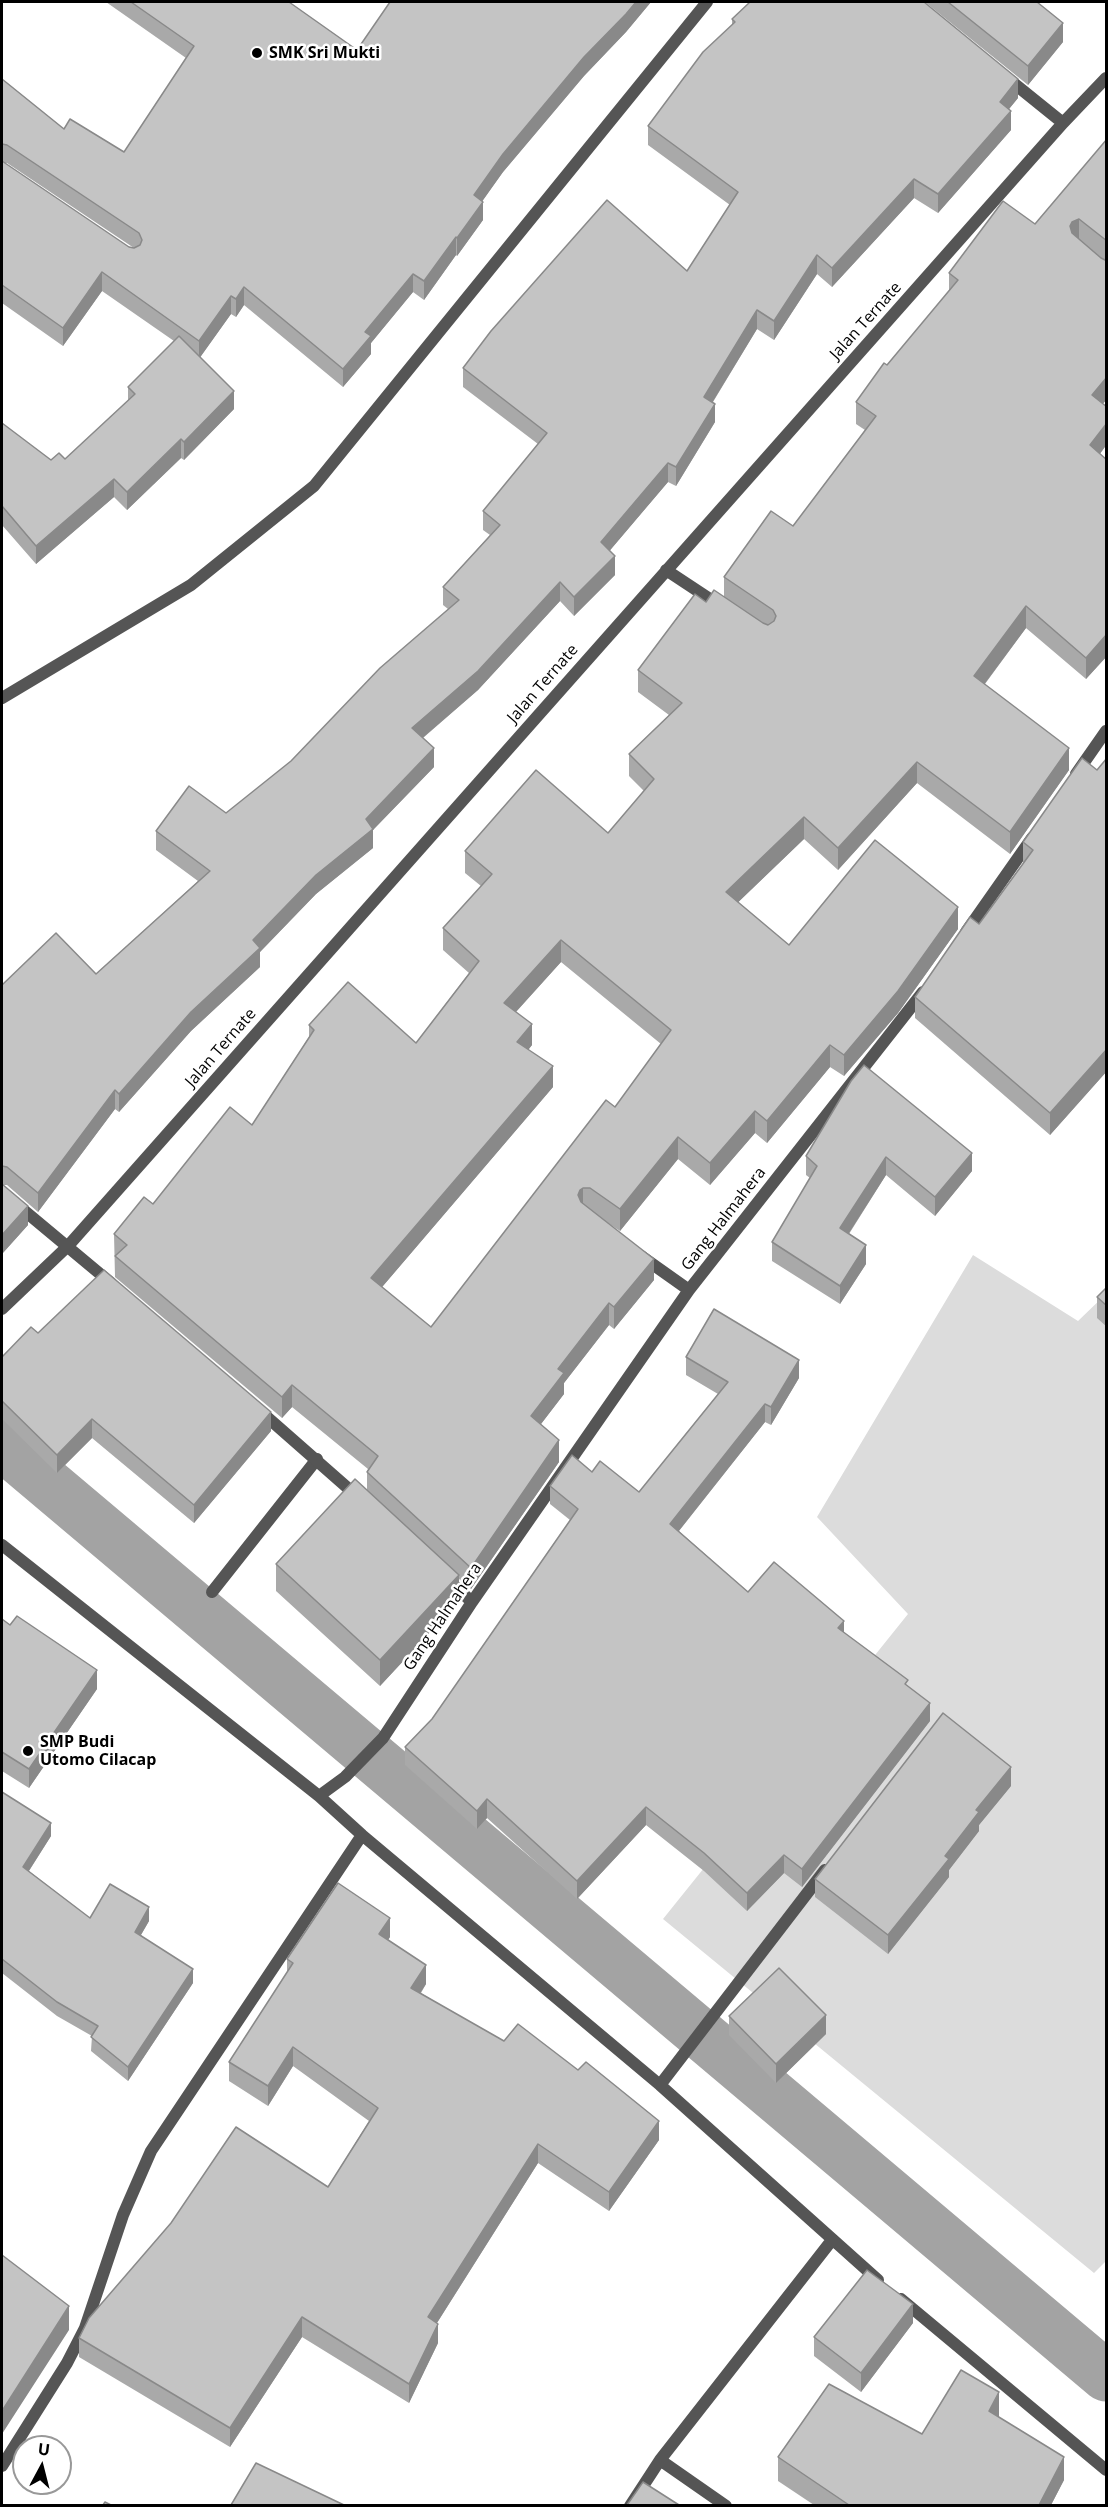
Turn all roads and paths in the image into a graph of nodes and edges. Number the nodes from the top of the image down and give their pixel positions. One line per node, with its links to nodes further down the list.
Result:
1 (707, 2): 7 (street)
2 (992, 66): 4 (street)
3 (1107, 78): 4 (street, Jalan Ternate)
4 (1063, 123): 5 (street, Jalan Ternate)
5 (666, 570): 6 (street); 14 (street, Jalan Ternate)
6 (731, 613)
7 (2, 698)
8 (1107, 731): 9 (street)
9 (1066, 789)
10 (1039, 827): 11 (street)
11 (959, 941)
12 (932, 980): 16 (street, Gang Halmahera)
13 (2, 1192): 14 (street)
14 (69, 1246): 17 (street); 18 (street, Jalan Ternate)
15 (633, 1250): 16 (street)
16 (689, 1290): 25 (street, Gang Halmahera)
17 (122, 1292)
18 (2, 1309)
19 (246, 1398): 20 (street)
20 (317, 1459): 21 (street); 24 (street)
21 (369, 1507)
22 (2, 1545): 26 (street)
23 (438, 1570): 25 (street)
24 (212, 1592)
25 (472, 1602): 26 (street, Gang Halmahera)
26 (319, 1796): 27 (street)
27 (362, 1835): 29 (street); 32 (street)
28 (830, 1863): 29 (street)
29 (660, 2085): 30 (street)
30 (832, 2240): 31 (street); 33 (street)
31 (660, 2460): 34 (street); 35 (street)
32 (2, 2466)
33 (1107, 2470)
34 (630, 2505)
35 (726, 2505)

